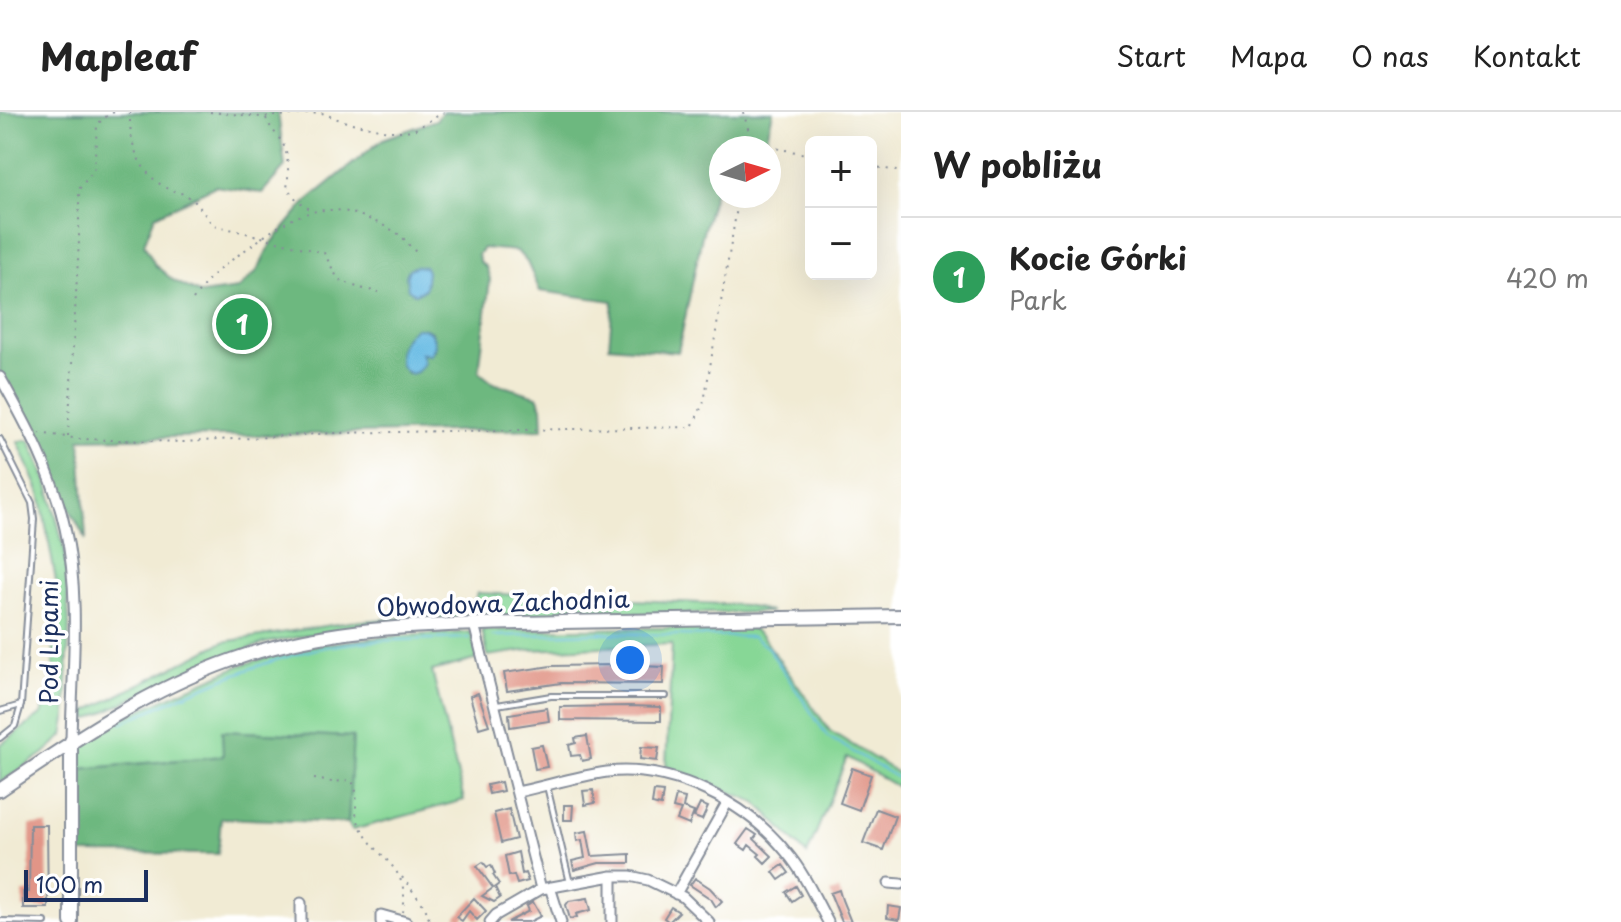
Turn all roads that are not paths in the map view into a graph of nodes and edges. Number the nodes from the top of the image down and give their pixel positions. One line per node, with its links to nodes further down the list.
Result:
1 (0, 377): 10 (street, Pod Lipami)
2 (0, 439): 6 (lane)
3 (901, 616): 4 (main road, Obwodowa Zachodnia)
4 (474, 624): 7 (street); 10 (main road, Obwodowa Zachodnia)
5 (666, 696): 7 (lane)
6 (21, 705): 8 (lane); 9 (lane)
7 (494, 705): 13 (street)
8 (0, 711)
9 (0, 738)
10 (71, 741): 12 (main road, Obwodowa Zachodnia); 26 (main road, Pod Lipami)
11 (547, 786): 13 (street); 14 (street); 16 (lane)
12 (0, 790)
13 (517, 792): 19 (street)
14 (727, 803): 20 (street); 32 (street)
15 (612, 876): 16 (street); 20 (street); 30 (street)
16 (570, 883): 19 (street)
17 (889, 883): 18 (street)
18 (901, 884)
19 (546, 888): 28 (street); 29 (street)
20 (676, 894): 31 (street)
21 (301, 903): 27 (street)
22 (381, 919): 24 (street)
23 (0, 921): 25 (lane)
24 (404, 921)
25 (45, 922)
26 (71, 922)
27 (301, 922)
28 (490, 922)
29 (561, 922)
30 (612, 922)
31 (709, 922)
32 (828, 922)

